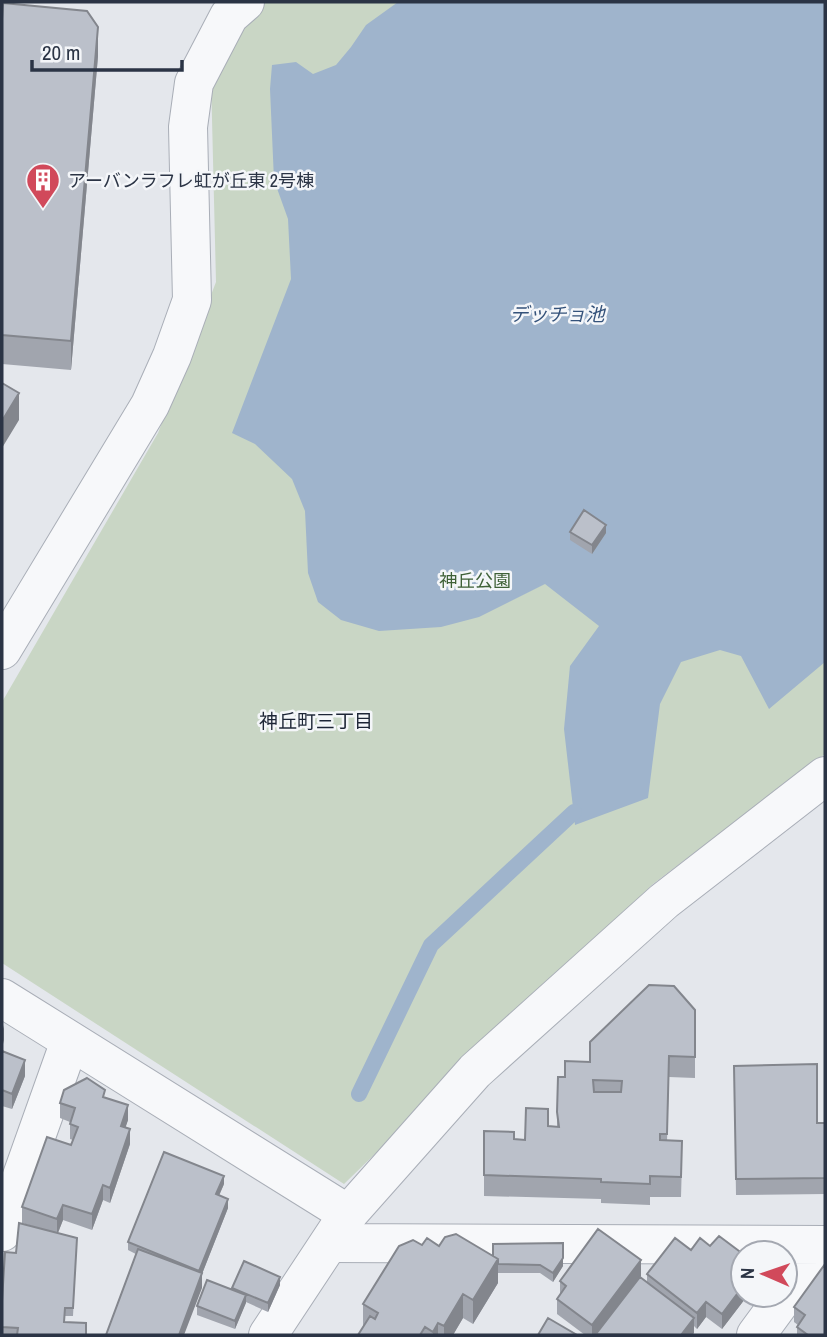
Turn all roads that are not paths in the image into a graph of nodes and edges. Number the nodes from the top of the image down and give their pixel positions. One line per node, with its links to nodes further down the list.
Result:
1 (225, 6): 2 (street)
2 (2, 649)
3 (825, 776): 6 (street)
4 (2, 998): 5 (street)
5 (70, 1041): 6 (street); 7 (street)
6 (339, 1228): 8 (street); 9 (street)
7 (2, 1232)
8 (824, 1245): 10 (street)
9 (268, 1335)
10 (756, 1335)

